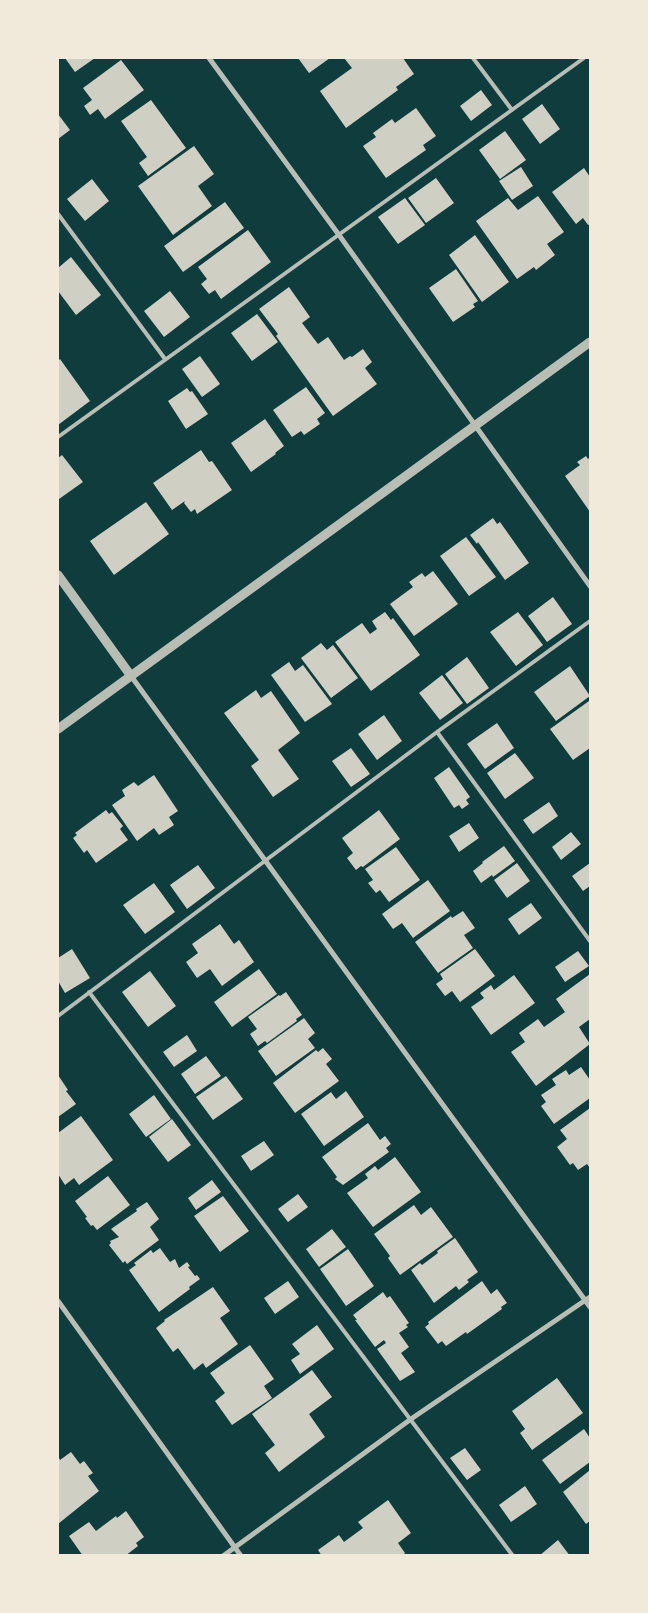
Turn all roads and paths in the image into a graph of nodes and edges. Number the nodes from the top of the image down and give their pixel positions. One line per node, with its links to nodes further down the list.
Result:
1 (209, 58): 6 (street)
2 (473, 58): 4 (lane)
3 (584, 58): 4 (lane)
4 (512, 110): 6 (lane)
5 (58, 214): 8 (lane)
6 (339, 235): 8 (lane); 9 (street)
7 (590, 342): 9 (street)
8 (165, 359): 10 (lane)
9 (475, 426): 12 (street); 14 (street)
10 (58, 437)
11 (58, 575): 14 (street)
12 (590, 586)
13 (590, 621): 16 (lane)
14 (131, 676): 15 (street); 17 (street)
15 (58, 730)
16 (437, 732): 17 (lane); 18 (lane)
17 (265, 860): 19 (lane); 21 (street)
18 (590, 941)
19 (89, 992): 20 (lane); 24 (lane)
20 (58, 1016)
21 (588, 1299): 23 (street); 24 (street)
22 (58, 1301): 25 (street)
23 (590, 1307)
24 (411, 1419): 25 (street); 28 (lane)
25 (235, 1547): 26 (street); 27 (street)
26 (223, 1556)
27 (240, 1556)
28 (513, 1556)

